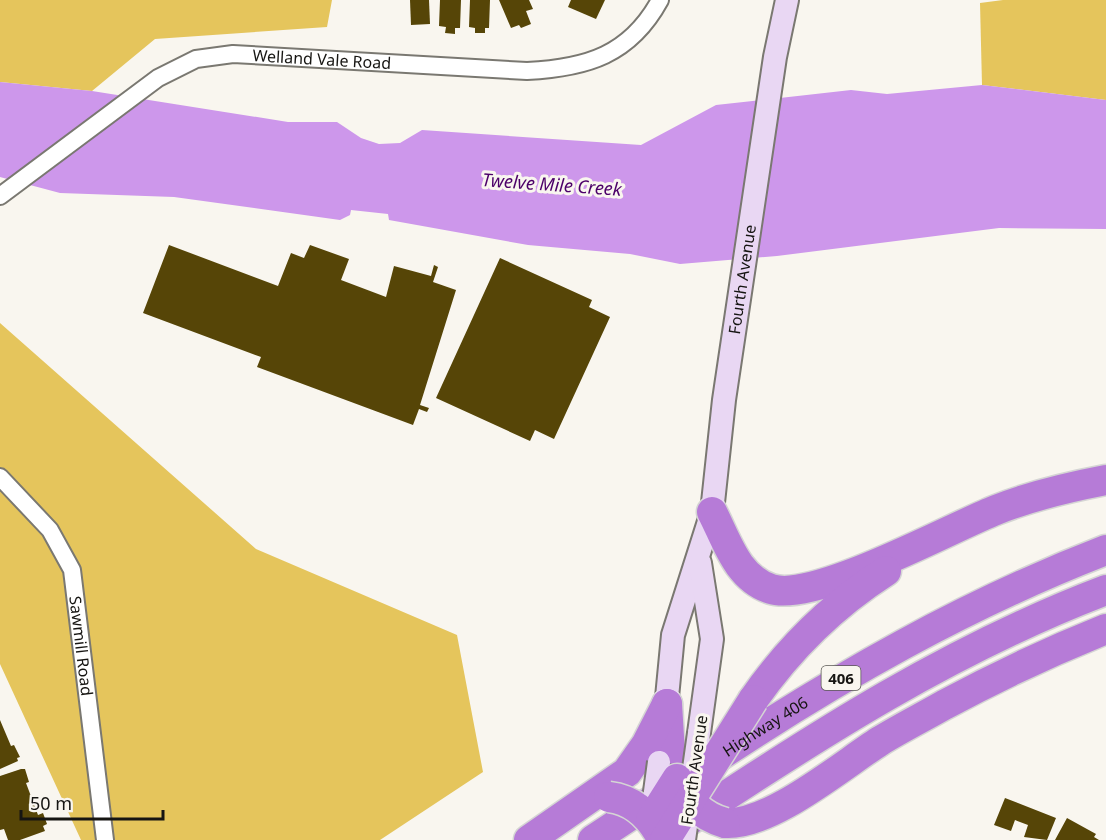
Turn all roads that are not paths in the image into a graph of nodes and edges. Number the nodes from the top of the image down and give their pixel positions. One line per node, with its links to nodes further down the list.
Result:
1 (660, 0): 3 (street, Welland Vale Road)
2 (787, 0): 6 (main road, Fourth Avenue)
3 (1, 195)
4 (0, 477): 18 (street, Sawmill Road)
5 (1106, 480): 7 (highway)
6 (712, 512): 7 (highway); 9 (main road, Fourth Avenue)
7 (958, 527): 14 (highway, bridge)
8 (1106, 550): 20 (highway, Highway 406 / 406)
9 (699, 558): 12 (main road, Fourth Avenue); 13 (main road, Fourth Avenue)
10 (1106, 590): 17 (highway, 406)
11 (1106, 628): 16 (highway)
12 (667, 704): 14 (highway); 15 (highway)
13 (699, 733): 14 (highway, bridge)
14 (674, 774): 16 (highway, bridge); 17 (highway, bridge); 17 (main road, bridge); 21 (main road, Fourth Avenue, bridge)
15 (579, 808): 17 (highway, bridge); 19 (highway)
16 (735, 832)
17 (654, 837)
18 (105, 840)
19 (529, 840)
20 (593, 840)
21 (684, 840)

